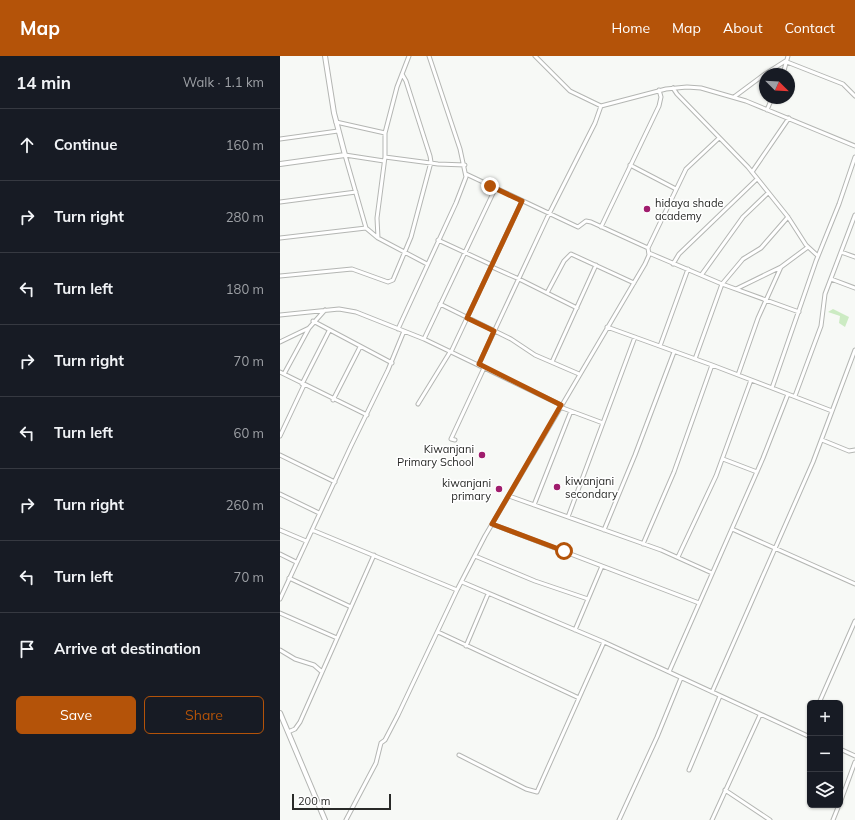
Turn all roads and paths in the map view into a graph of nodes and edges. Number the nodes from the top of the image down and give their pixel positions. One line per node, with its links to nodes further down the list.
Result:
1 (325, 56): 19 (street)
2 (409, 56): 9 (street)
3 (429, 56): 30 (street)
4 (535, 56): 16 (street)
5 (788, 56): 6 (street)
6 (787, 61): 7 (street); 8 (street); 13 (street)
7 (775, 68)
8 (785, 68)
9 (402, 74): 21 (street); 28 (street)
10 (759, 78): 14 (street)
11 (673, 88): 12 (street); 14 (street); 23 (street)
12 (659, 90): 16 (street); 31 (street)
13 (855, 96)
14 (734, 97): 17 (street)
15 (770, 104): 17 (street)
16 (601, 106): 41 (street)
17 (767, 110): 18 (street)
18 (789, 118): 24 (street); 32 (street)
19 (336, 122): 20 (street); 21 (street)
20 (338, 131): 22 (street); 25 (street)
21 (385, 134): 27 (street)
22 (280, 139)
23 (718, 139): 32 (street); 35 (street)
24 (855, 146)
25 (345, 155): 27 (street); 29 (street); 37 (street)
26 (855, 157): 56 (street)
27 (385, 159): 28 (street); 48 (street)
28 (431, 162): 30 (street); 52 (street)
29 (280, 164)
30 (465, 165): 33 (street)
31 (630, 165): 35 (street); 45 (street)
32 (752, 172): 34 (street)
33 (466, 174): 36 (street); 49 (street)
34 (757, 179): 38 (street); 59 (street)
35 (676, 188): 51 (street)
36 (496, 189): 39 (street); 54 (street)
37 (356, 192): 40 (street); 46 (street)
38 (768, 193): 43 (street); 64 (street)
39 (522, 201): 41 (street); 61 (street)
40 (280, 202)
41 (550, 214): 45 (street); 66 (street)
42 (855, 215): 44 (street)
43 (788, 217): 50 (street); 69 (street)
44 (854, 223): 53 (street)
45 (602, 226): 51 (street)
46 (366, 228): 47 (street); 48 (street)
47 (280, 238)
48 (378, 238): 52 (street)
49 (438, 240): 54 (street); 58 (street)
50 (808, 247): 56 (street); 62 (street)
51 (648, 248): 55 (street)
52 (405, 252): 58 (street); 65 (street)
53 (841, 252): 57 (street); 67 (street)
54 (465, 253): 61 (street); 74 (street)
55 (649, 253): 59 (street); 68 (street)
56 (818, 256): 77 (street)
57 (855, 257)
58 (426, 264): 83 (street)
59 (673, 264): 63 (street)
60 (596, 265): 68 (street); 72 (street); 75 (street)
61 (492, 266): 66 (street); 79 (street)
62 (781, 267): 71 (street); 73 (street)
63 (688, 269): 64 (street); 90 (street)
64 (702, 274): 69 (street)
65 (280, 276)
66 (519, 279): 72 (street); 86 (street)
67 (831, 279): 70 (street); 109 (street)
68 (634, 283): 81 (street)
69 (722, 284): 71 (street); 95 (street)
70 (855, 288)
71 (736, 289): 73 (street)
72 (547, 293): 75 (street)
73 (767, 300): 77 (street); 104 (street)
74 (440, 304): 79 (street); 88 (street)
75 (576, 308): 97 (street)
76 (325, 310): 78 (street); 80 (street); 83 (street)
77 (799, 312): 107 (street)
78 (280, 315)
79 (467, 318): 86 (street); 93 (street)
80 (313, 322): 82 (street); 84 (street)
81 (607, 327): 87 (street); 103 (street)
82 (309, 328): 89 (street); 102 (street)
83 (398, 329): 85 (street)
84 (330, 331): 91 (street); 106 (street)
85 (404, 331): 88 (street); 96 (street)
86 (494, 331): 97 (street); 98 (street)
87 (635, 337): 90 (street); 116 (street)
88 (424, 339): 93 (street)
89 (280, 342)
90 (660, 346): 94 (street)
91 (360, 347): 96 (street); 110 (street)
92 (855, 350): 114 (street)
93 (451, 352): 98 (street); 111 (street)
94 (674, 352): 95 (street); 134 (street)
95 (695, 359): 99 (street)
96 (392, 362): 115 (street)
97 (552, 362): 103 (street)
98 (479, 364): 100 (street)
99 (712, 365): 104 (street); 136 (street)
100 (484, 368): 112 (street); 118 (street)
101 (280, 372): 102 (street)
102 (284, 374): 106 (street)
103 (579, 374): 112 (street)
104 (738, 375): 105 (street)
105 (751, 380): 107 (street); 122 (street)
106 (303, 384): 110 (street); 117 (street)
107 (772, 388): 108 (street)
108 (788, 394): 109 (street); 123 (street)
109 (795, 396): 114 (street)
110 (334, 400): 115 (street)
111 (418, 404)
112 (560, 406): 113 (street); 126 (street)
113 (571, 411): 116 (street); 127 (street)
114 (832, 411): 119 (street)
115 (367, 415): 124 (street)
116 (603, 423): 129 (street)
117 (280, 436)
118 (455, 440)
119 (822, 440): 120 (street); 137 (street)
120 (855, 450)
121 (280, 456): 124 (street)
122 (723, 459): 123 (street); 141 (street)
123 (756, 472): 131 (street)
124 (335, 482): 128 (street)
125 (280, 494): 128 (street)
126 (509, 496): 127 (street); 130 (street)
127 (534, 505): 129 (street)
128 (319, 513): 133 (street)
129 (568, 517): 134 (street)
130 (492, 524): 140 (street); 143 (street)
131 (732, 529): 137 (street); 144 (street)
132 (280, 530): 135 (street)
133 (312, 530): 135 (street); 139 (street)
134 (604, 530): 136 (street)
135 (306, 541): 142 (street)
136 (643, 544): 141 (street)
137 (775, 548): 147 (street); 166 (street)
138 (280, 554): 142 (street)
139 (374, 555): 148 (street); 154 (street)
140 (475, 556): 146 (street); 152 (street)
141 (678, 557): 144 (street)
142 (296, 562): 145 (street)
143 (602, 566): 152 (street); 153 (street)
144 (712, 573): 153 (street)
145 (289, 578): 149 (street); 154 (street)
146 (462, 582): 148 (street); 150 (street)
147 (855, 584)
148 (457, 590): 158 (street)
149 (281, 592): 151 (street)
150 (488, 594): 157 (street); 161 (street)
151 (280, 599)
152 (588, 599): 157 (street)
153 (699, 603): 164 (street)
154 (351, 607): 159 (street)
155 (280, 613): 159 (street)
156 (855, 621): 169 (street)
157 (575, 630): 160 (street)
158 (438, 632): 161 (street); 183 (street)
159 (337, 638): 163 (street)
160 (604, 642): 164 (street); 168 (street)
161 (466, 646): 168 (street)
162 (280, 650): 163 (street)
163 (322, 672): 172 (street)
164 (669, 672): 165 (street)
165 (681, 678): 166 (street); 184 (street)
166 (712, 692): 167 (street)
167 (720, 696): 171 (street); 178 (street)
168 (579, 698): 175 (street)
169 (820, 700)
170 (280, 713): 172 (street)
171 (760, 715): 173 (street); 179 (street)
172 (288, 732): 182 (street)
173 (808, 736)
174 (843, 750): 176 (street)
175 (459, 755)
176 (855, 756)
177 (855, 762): 180 (street)
178 (689, 770)
179 (725, 790): 185 (street); 186 (street)
180 (843, 796)
181 (838, 808): 187 (street)
182 (325, 820)
183 (346, 820)
184 (619, 820)
185 (712, 820)
186 (770, 820)
187 (833, 820)

